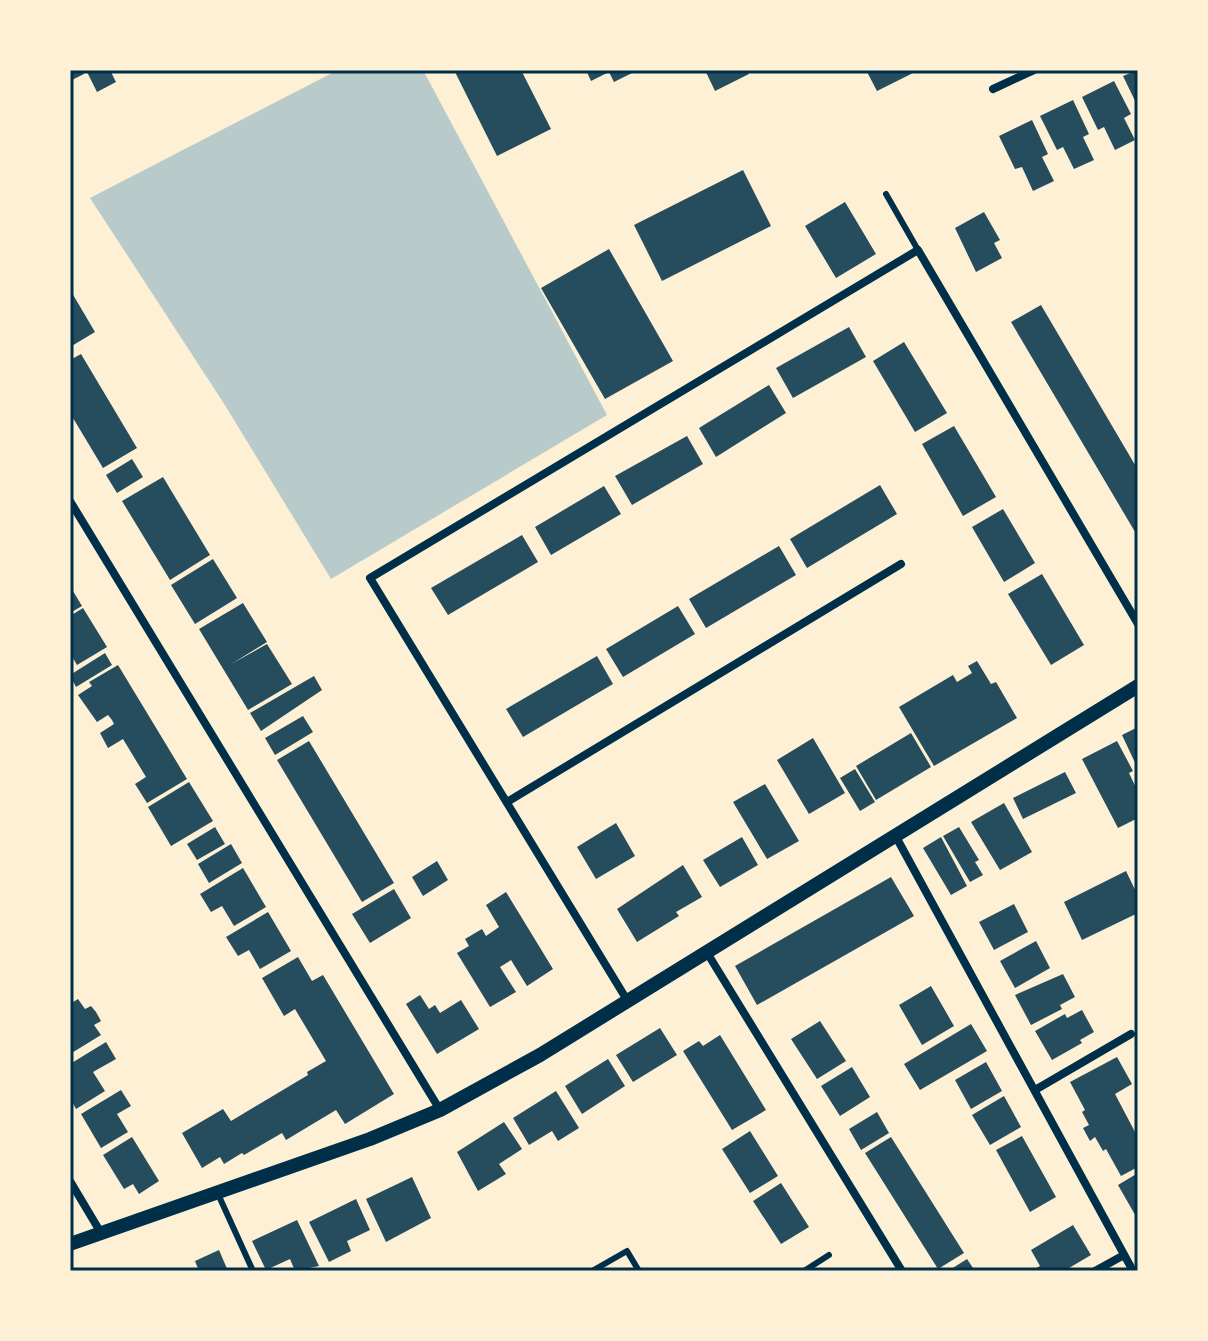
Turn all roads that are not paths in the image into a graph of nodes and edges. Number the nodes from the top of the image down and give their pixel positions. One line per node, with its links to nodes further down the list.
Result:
1 (1034, 70): 2 (street)
2 (993, 89)
3 (886, 194): 4 (lane)
4 (918, 250): 7 (street); 9 (street)
5 (70, 501): 15 (street)
6 (901, 564): 9 (street)
7 (1138, 624)
8 (1138, 686): 10 (street)
9 (507, 802): 12 (street)
10 (894, 835): 11 (street); 14 (street)
11 (705, 951): 12 (street); 26 (street)
12 (627, 1000): 15 (street)
13 (1131, 1034): 14 (street)
14 (1035, 1090): 21 (street)
15 (440, 1110): 17 (street)
16 (70, 1181): 18 (street)
17 (217, 1193): 18 (street); 22 (lane)
18 (101, 1233): 19 (street)
19 (70, 1244)
20 (829, 1255): 25 (lane)
21 (1124, 1255): 27 (street); 28 (street)
22 (253, 1271)
23 (592, 1271): 24 (lane)
24 (639, 1271)
25 (804, 1271)
26 (902, 1271)
27 (1095, 1271)
28 (1133, 1271)

